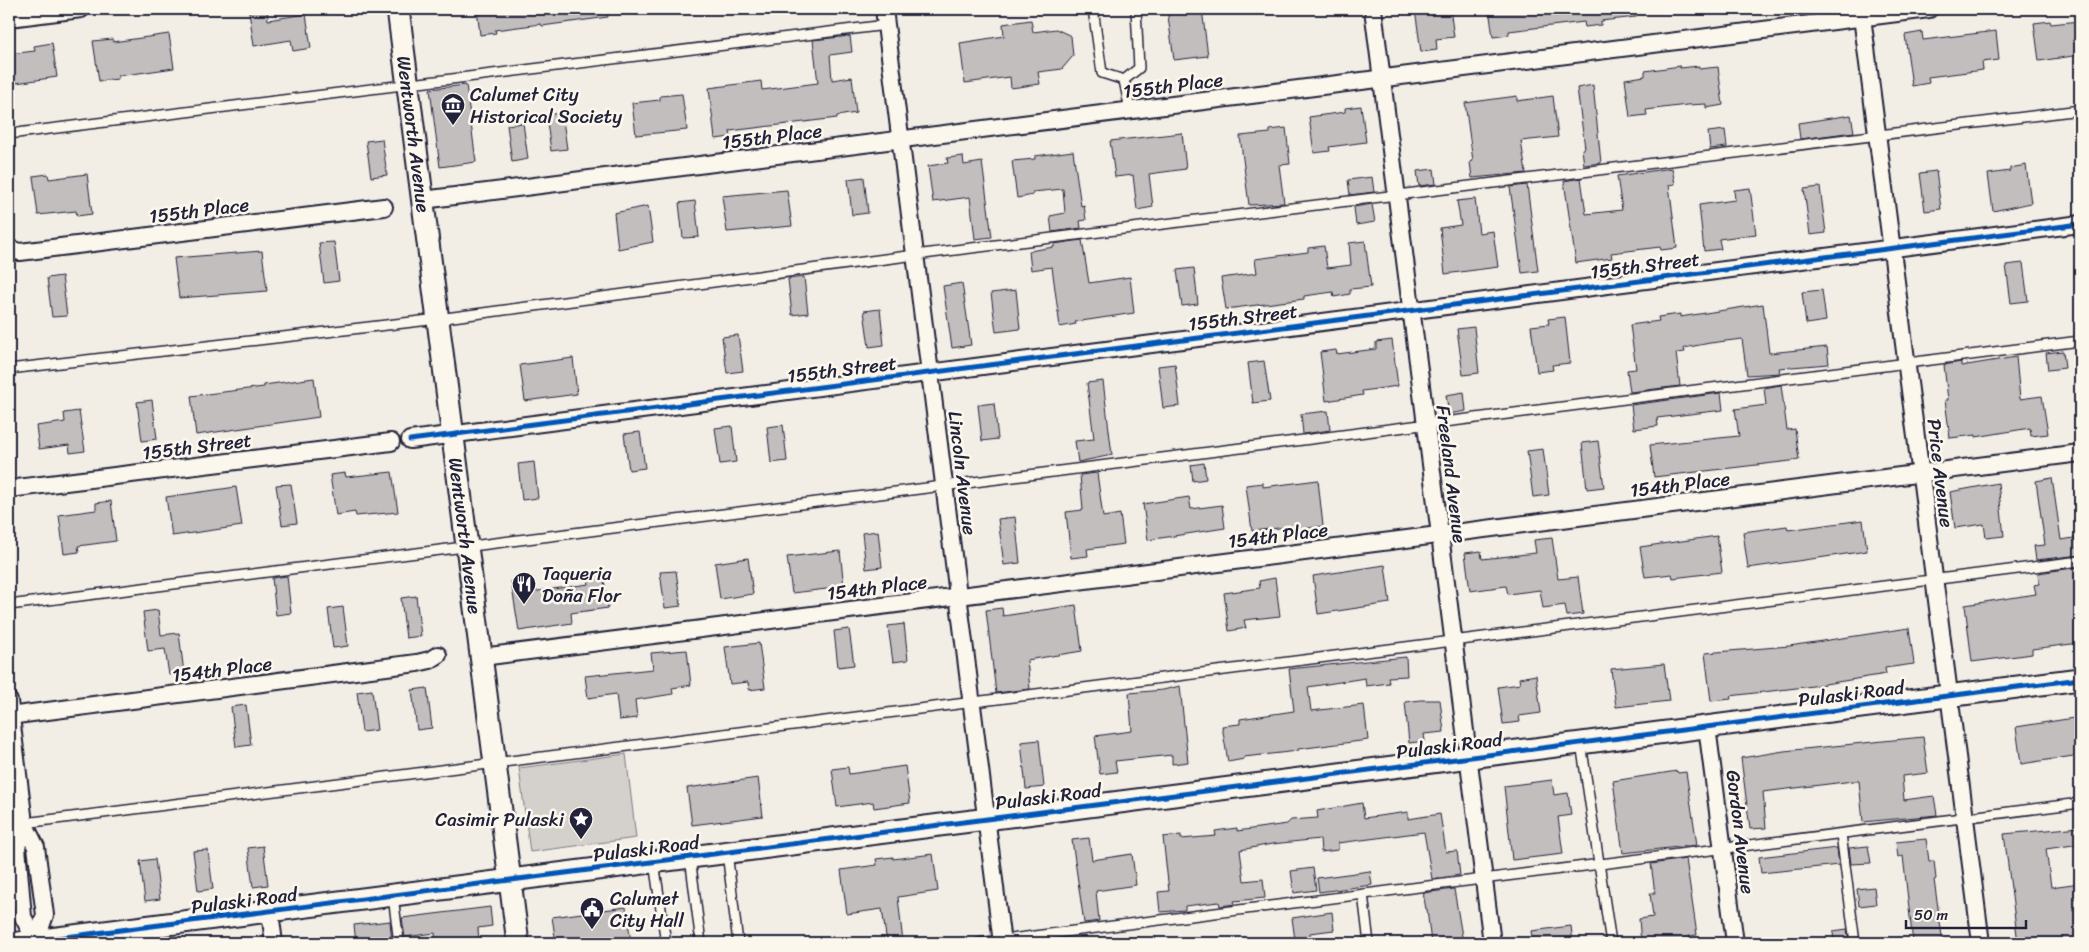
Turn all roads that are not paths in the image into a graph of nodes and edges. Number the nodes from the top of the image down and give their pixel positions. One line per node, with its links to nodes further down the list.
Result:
1 (82, 9): 9 (street)
2 (398, 9): 12 (street, Wentworth Avenue)
3 (1093, 9): 11 (lane)
4 (1136, 9): 11 (lane)
5 (1373, 9): 10 (street, Freeland Avenue)
6 (1929, 9): 7 (street, 155th Place)
7 (1862, 13): 10 (street, 155th Place); 16 (street, Price Avenue)
8 (885, 17): 12 (lane); 17 (street, Lincoln Avenue)
9 (9, 18)
10 (1382, 78): 13 (street, 155th Place); 18 (street, Freeland Avenue)
11 (1124, 80): 13 (lane)
12 (408, 85): 15 (lane); 19 (street, Wentworth Avenue)
13 (1130, 110): 17 (street, 155th Place)
14 (2080, 110): 16 (lane)
15 (9, 134)
16 (1877, 136): 18 (lane); 22 (street, Price Avenue)
17 (901, 140): 19 (street, 155th Place); 24 (street, Lincoln Avenue)
18 (1397, 197): 24 (lane); 25 (street, Freeland Avenue)
19 (423, 200): 26 (street, Wentworth Avenue)
20 (384, 207): 23 (street, 155th Place)
21 (2080, 224): 22 (street, 155th Street)
22 (1892, 249): 25 (street, 155th Street); 28 (street, Price Avenue)
23 (12, 254)
24 (916, 255): 26 (lane); 30 (street, Lincoln Avenue)
25 (1411, 311): 30 (street, 155th Street); 31 (street, Freeland Avenue)
26 (438, 319): 29 (lane); 32 (street, Wentworth Avenue)
27 (2080, 341): 28 (lane)
28 (1906, 363): 31 (lane); 36 (street, Price Avenue)
29 (9, 369)
30 (930, 373): 32 (street, 155th Street); 37 (street, Lincoln Avenue)
31 (1426, 424): 37 (lane); 39 (street, Freeland Avenue)
32 (453, 435): 33 (street, 155th Street); 40 (street, Wentworth Avenue)
33 (410, 440)
34 (391, 442): 38 (street, 155th Street)
35 (2080, 453): 36 (street, 154th Place)
36 (1921, 473): 39 (street, 154th Place); 42 (street, Price Avenue)
37 (945, 486): 40 (lane); 43 (street, Lincoln Avenue)
38 (9, 489)
39 (1440, 535): 43 (street, 154th Place); 45 (street, Freeland Avenue)
40 (467, 546): 44 (lane); 47 (street, Wentworth Avenue)
41 (2080, 561): 42 (lane)
42 (1934, 580): 45 (lane); 49 (street, Price Avenue)
43 (959, 596): 47 (street, 154th Place); 50 (street, Lincoln Avenue)
44 (9, 605)
45 (1453, 641): 50 (lane); 54 (street, Freeland Avenue)
46 (438, 654): 51 (street, 154th Place)
47 (482, 657): 55 (street, Wentworth Avenue)
48 (2080, 679): 49 (street, Pulaski Road)
49 (1949, 696): 52 (street, Pulaski Road); 57 (street, Price Avenue)
50 (972, 702): 55 (lane); 58 (street, Lincoln Avenue)
51 (9, 711): 59 (street)
52 (1707, 727): 53 (street, Pulaski Road); 61 (street, Gordon Avenue)
53 (1581, 743): 54 (street, Pulaski Road); 65 (lane)
54 (1468, 758): 58 (street, Pulaski Road); 66 (street, Freeland Avenue)
55 (495, 763): 59 (lane); 67 (street, Wentworth Avenue)
56 (2080, 803): 57 (lane)
57 (1965, 818): 60 (lane); 86 (street, Price Avenue)
58 (987, 819): 62 (street, Pulaski Road); 73 (street, Lincoln Avenue)
59 (16, 824): 72 (street); 72 (street)
60 (1841, 834): 61 (lane); 85 (lane)
61 (1723, 849): 65 (lane); 84 (street, Gordon Avenue)
62 (727, 852): 63 (street, Pulaski Road); 79 (lane)
63 (690, 857): 64 (street, Pulaski Road); 78 (lane)
64 (654, 862): 67 (street, Pulaski Road); 77 (lane)
65 (1600, 864): 66 (lane); 83 (lane)
66 (1484, 879): 68 (lane); 82 (street, Freeland Avenue)
67 (510, 880): 69 (street, Pulaski Road); 76 (street, Wentworth Avenue)
68 (1363, 894): 73 (lane); 81 (lane)
69 (393, 896): 70 (street, Pulaski Road); 75 (lane)
70 (270, 912): 71 (street, Pulaski Road); 74 (street)
71 (157, 935): 72 (street, Pulaski Road)
72 (31, 942)
73 (1002, 942): 80 (lane)
74 (274, 943)
75 (399, 943)
76 (518, 943)
77 (666, 943)
78 (701, 943)
79 (738, 943)
80 (979, 943)
81 (1369, 943)
82 (1492, 943)
83 (1611, 943)
84 (1735, 943)
85 (1855, 943)
86 (1981, 943)

